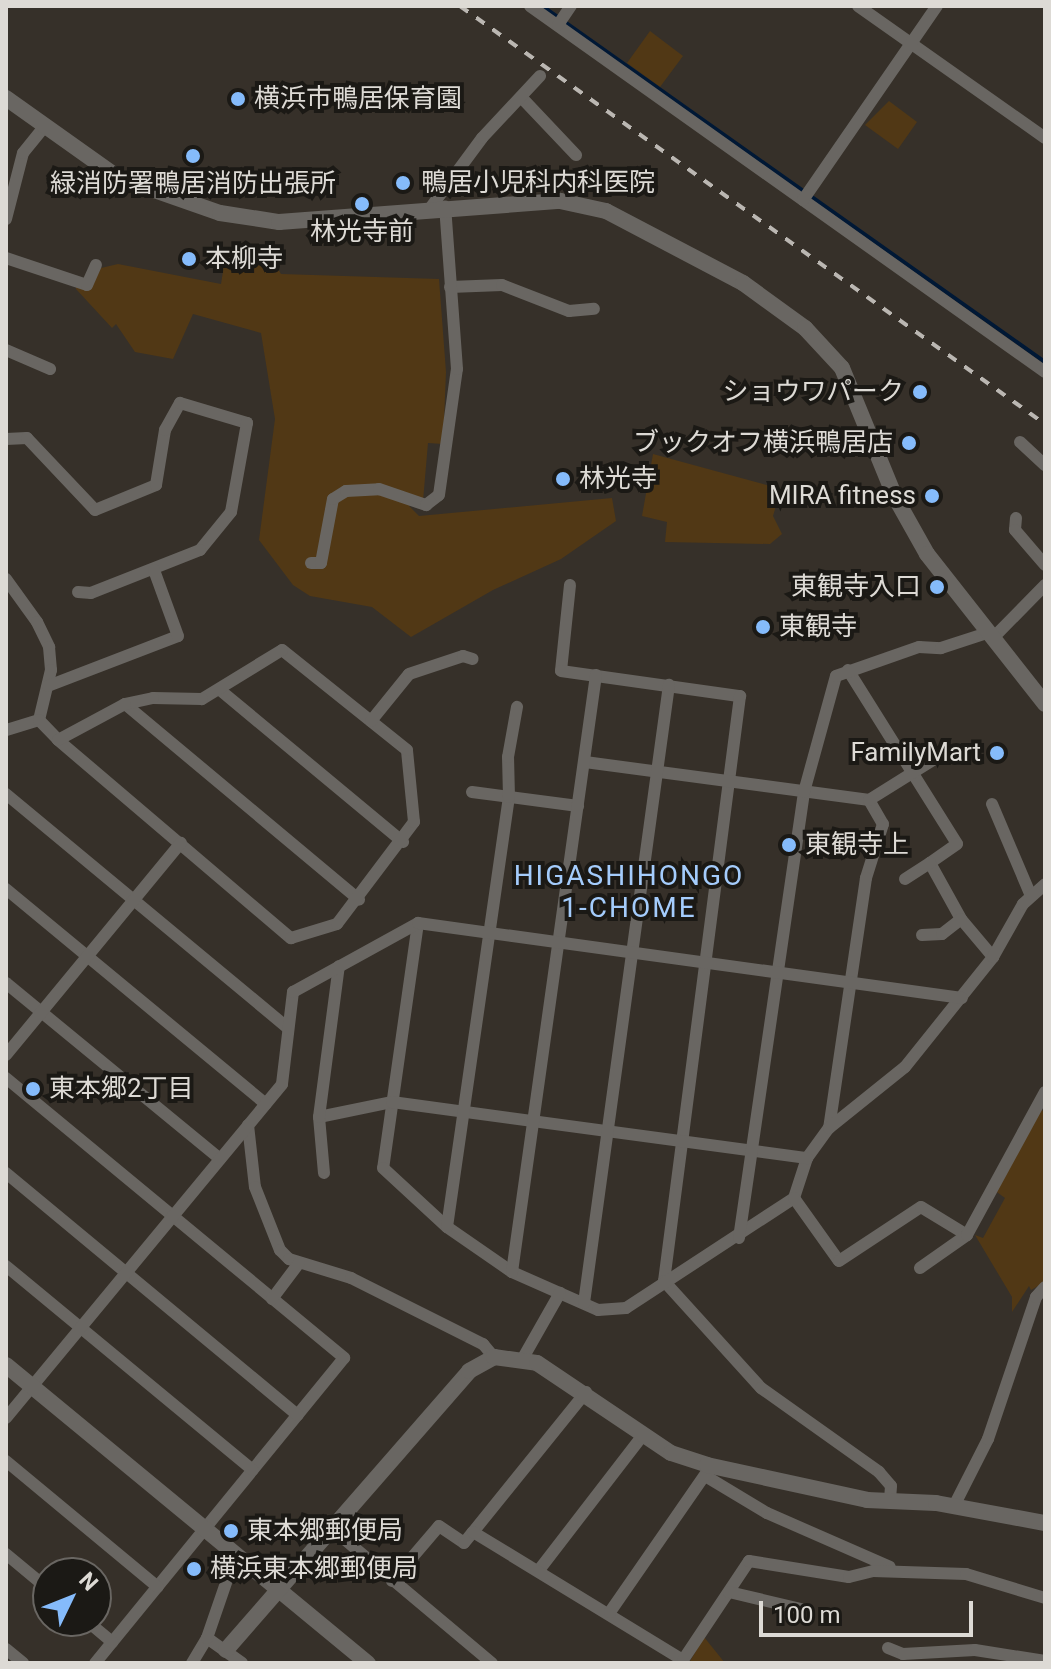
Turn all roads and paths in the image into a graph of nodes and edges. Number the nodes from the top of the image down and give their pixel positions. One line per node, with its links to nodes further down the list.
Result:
1 (530, 6): 4 (street)
2 (858, 6): 5 (street)
3 (937, 6): 5 (street)
4 (563, 18): 12 (street)
5 (912, 44): 10 (street); 12 (street)
6 (540, 76): 7 (street)
7 (521, 97): 11 (street); 13 (street)
8 (6, 98): 9 (street)
9 (44, 127): 13 (street); 14 (street)
10 (1045, 138)
11 (576, 155)
12 (806, 196): 21 (street)
13 (438, 206): 17 (street); 33 (street)
14 (6, 219)
15 (6, 258): 16 (street)
16 (96, 265)
17 (450, 287): 18 (street); 26 (street)
18 (594, 309)
19 (6, 350): 20 (street)
20 (50, 369)
21 (1045, 372)
22 (6, 439): 28 (street)
23 (1020, 442): 24 (street)
24 (1045, 465)
25 (1016, 518): 27 (street)
26 (311, 563)
27 (1045, 565)
28 (154, 570): 32 (street); 38 (street)
29 (6, 579): 38 (street)
30 (570, 585): 36 (street)
31 (1045, 585): 33 (street)
32 (78, 592)
33 (990, 636): 35 (street); 41 (street)
34 (473, 659): 44 (street)
35 (848, 670): 50 (street); 53 (street)
36 (596, 675): 37 (street); 48 (street)
37 (669, 685): 49 (street); 51 (street)
38 (48, 686): 43 (street)
39 (220, 690): 40 (street); 44 (street); 59 (street)
40 (125, 704): 46 (street); 67 (street)
41 (1045, 704)
42 (517, 707): 55 (street)
43 (39, 720): 45 (street); 46 (street)
44 (371, 721): 59 (street)
45 (6, 730)
46 (58, 740): 60 (street)
47 (941, 755): 50 (street)
48 (585, 762): 49 (street); 58 (street)
49 (655, 771): 51 (street); 73 (street)
50 (911, 775): 56 (street); 61 (street)
51 (727, 780): 53 (street); 76 (street)
52 (472, 792): 55 (street)
53 (804, 792): 56 (street); 78 (street)
54 (6, 794): 66 (street)
55 (509, 797): 58 (street); 70 (street)
56 (869, 800): 79 (street)
57 (992, 804): 65 (street)
58 (578, 806): 72 (street)
59 (403, 842): 67 (street)
60 (181, 843): 66 (street); 67 (street)
61 (930, 863): 62 (street); 68 (street)
62 (905, 879)
63 (1045, 884): 65 (street)
64 (6, 889): 74 (street)
65 (1031, 896): 75 (street)
66 (134, 899): 74 (street); 83 (street)
67 (359, 900)
68 (961, 919): 71 (street); 75 (street)
69 (418, 923): 70 (street); 77 (street); 87 (street)
70 (487, 933): 72 (street); 89 (street)
71 (922, 935)
72 (560, 943): 73 (street); 91 (street)
73 (632, 952): 76 (street); 94 (street)
74 (87, 957): 82 (street); 88 (street)
75 (993, 957): 81 (street)
76 (706, 961): 78 (street); 95 (street)
77 (339, 966): 83 (street); 90 (street)
78 (779, 972): 79 (street); 96 (street)
79 (851, 982): 81 (street); 93 (street)
80 (6, 983): 82 (street)
81 (962, 998): 93 (street)
82 (41, 1012): 84 (street); 98 (street)
83 (288, 1028): 88 (street)
84 (6, 1055)
85 (6, 1078): 102 (street)
86 (1045, 1092): 104 (street)
87 (392, 1102): 89 (street); 90 (street); 103 (street)
88 (266, 1104): 92 (street)
89 (462, 1111): 91 (street); 103 (street)
90 (319, 1117): 100 (street)
91 (533, 1123): 94 (street); 110 (street)
92 (248, 1125): 98 (street); 106 (street)
93 (829, 1128): 97 (street)
94 (608, 1132): 95 (street); 115 (street)
95 (683, 1142): 96 (street); 111 (street)
96 (751, 1151): 97 (street); 105 (street)
97 (807, 1158): 101 (street)
98 (220, 1159): 102 (street)
99 (6, 1173): 109 (street)
100 (324, 1173)
101 (794, 1198): 104 (street); 105 (street)
102 (173, 1216): 109 (street); 114 (street)
103 (447, 1227): 110 (street)
104 (967, 1235): 108 (street)
105 (739, 1238): 111 (street)
106 (299, 1263): 114 (street); 117 (street)
107 (6, 1266): 116 (street)
108 (920, 1268)
109 (126, 1272): 116 (street); 122 (street)
110 (512, 1272): 113 (street)
111 (664, 1281): 115 (street); 128 (street)
112 (1045, 1287): 129 (street)
113 (560, 1293): 115 (street); 118 (street)
114 (272, 1299): 122 (street)
115 (584, 1303)
116 (81, 1328): 120 (street); 126 (street)
117 (494, 1357): 118 (street); 131 (street)
118 (523, 1358): 121 (street)
119 (6, 1365): 120 (street)
120 (32, 1386): 123 (street); 132 (street)
121 (586, 1392): 124 (street); 133 (street)
122 (298, 1415): 126 (street)
123 (6, 1418)
124 (643, 1435): 127 (street); 136 (street)
125 (6, 1461): 140 (street)
126 (253, 1470): 132 (street)
127 (707, 1471): 128 (street); 137 (street); 145 (street)
128 (890, 1502): 129 (street)
129 (954, 1506): 130 (street)
130 (1045, 1523)
131 (331, 1528): 139 (street); 141 (street)
132 (206, 1529): 135 (street); 140 (street)
133 (473, 1532): 136 (street); 139 (street)
134 (6, 1554): 138 (street)
135 (236, 1554): 141 (street); 147 (street)
136 (539, 1570): 145 (street)
137 (902, 1571): 142 (street); 143 (street)
138 (32, 1576)
139 (392, 1581): 153 (street)
140 (158, 1587): 148 (street)
141 (279, 1589): 151 (street); 159 (street)
142 (729, 1592): 144 (street); 145 (street)
143 (1045, 1598)
144 (801, 1609)
145 (610, 1612)
146 (106, 1637): 148 (street)
147 (207, 1638): 151 (street); 157 (street)
148 (112, 1642): 156 (street)
149 (888, 1648): 152 (street)
150 (6, 1649): 155 (street)
151 (226, 1650): 158 (street)
152 (975, 1650): 154 (street); 161 (street)
153 (476, 1658): 160 (street)
154 (1045, 1661)
155 (23, 1663)
156 (95, 1663)
157 (192, 1663)
158 (242, 1663)
159 (368, 1663)
160 (492, 1663)
161 (970, 1663)

